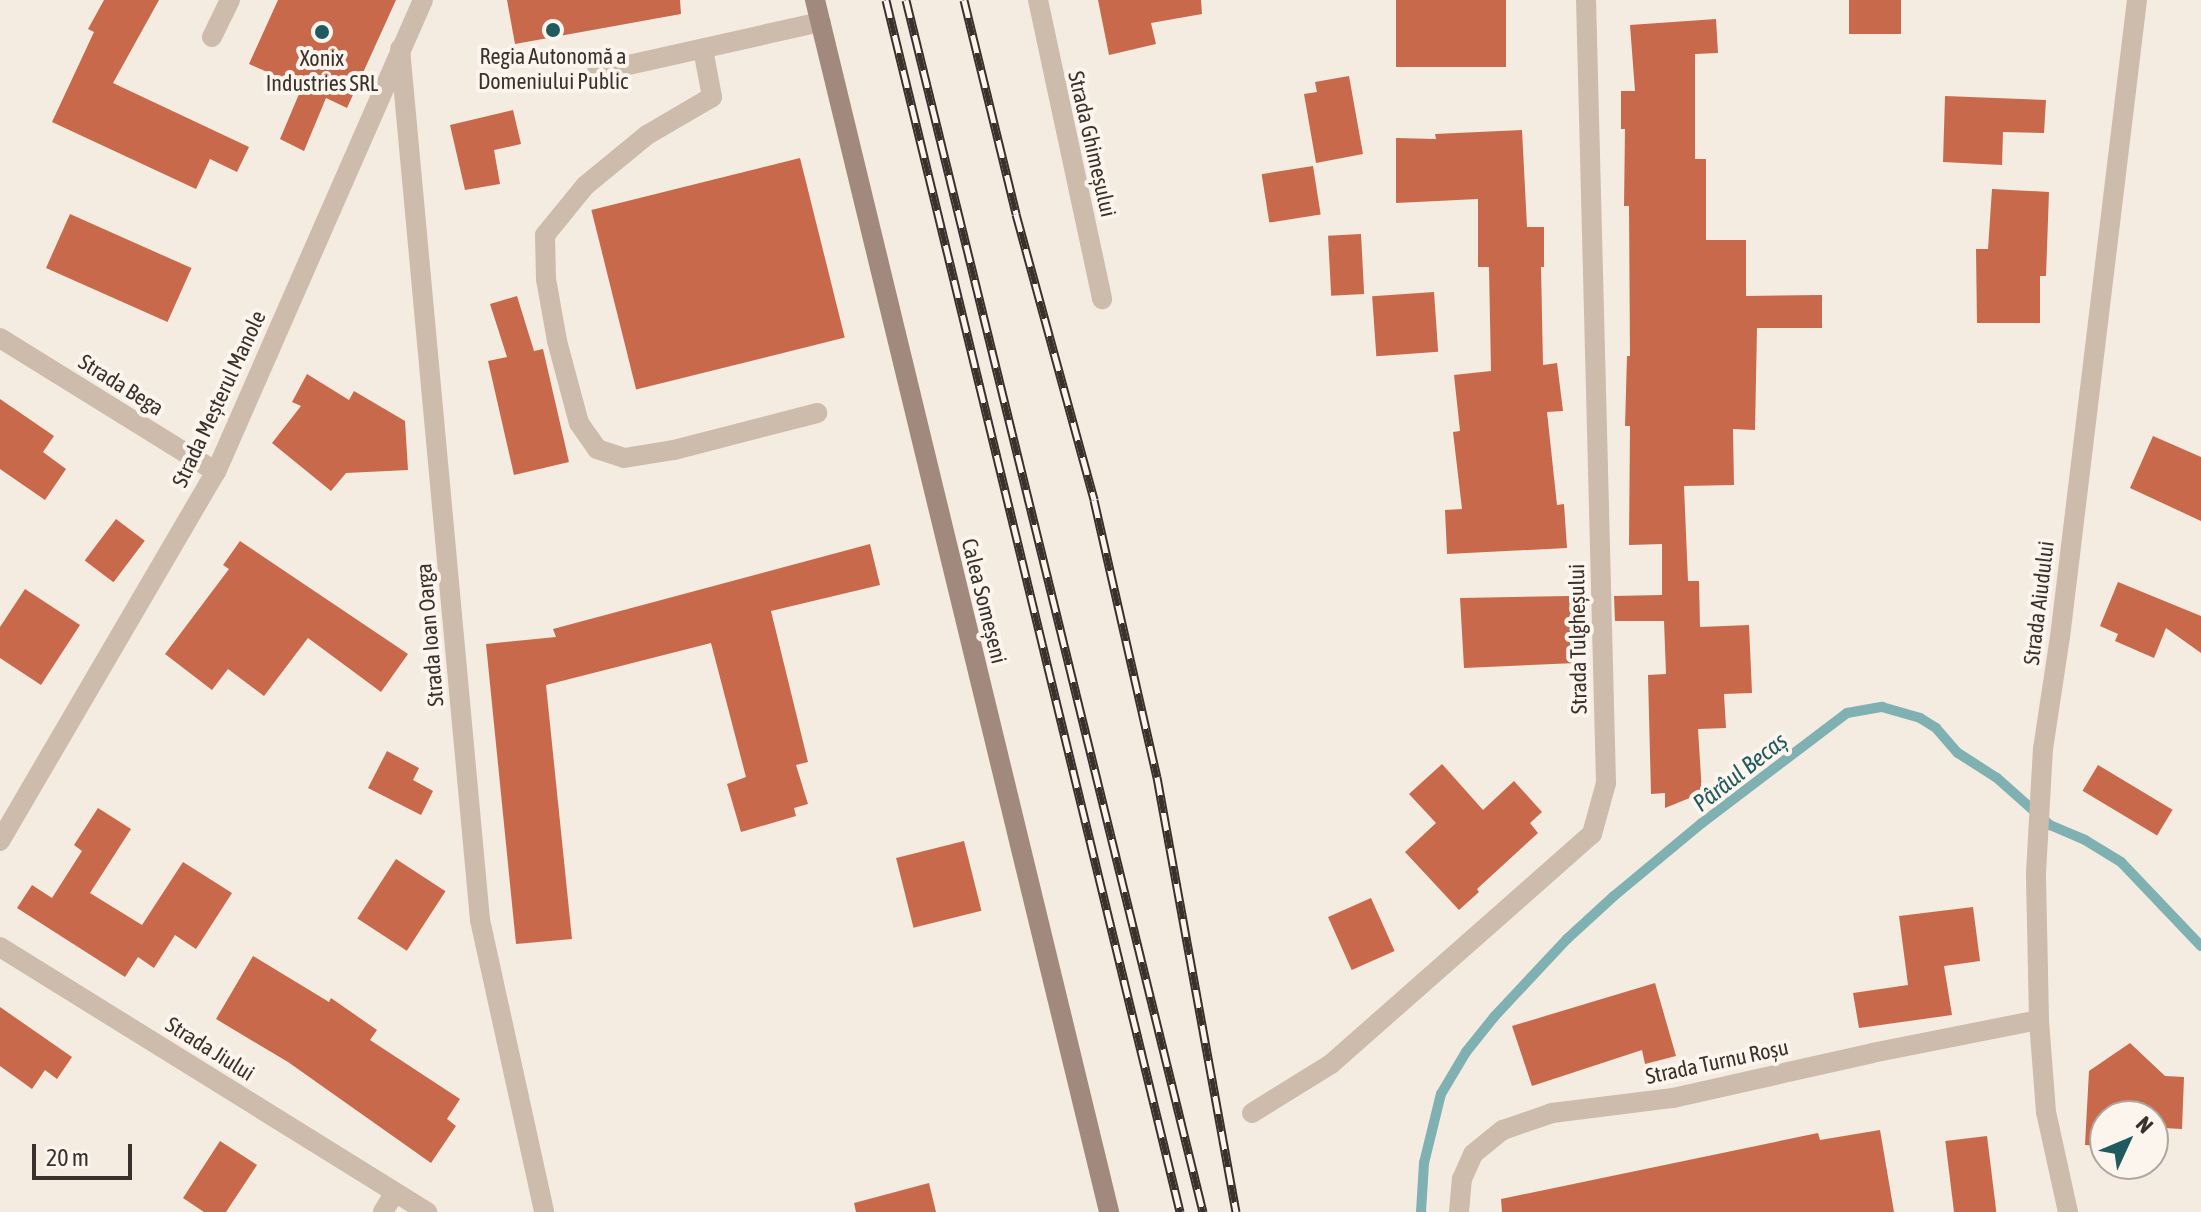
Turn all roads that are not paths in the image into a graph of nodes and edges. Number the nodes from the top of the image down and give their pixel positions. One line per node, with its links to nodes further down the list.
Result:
1 (230, 0): 8 (street)
2 (423, 0): 9 (street, Strada Meșterul Manole)
3 (815, 0): 7 (main road, Calea Someșeni)
4 (1038, 0): 12 (street, Strada Ghimeșului)
5 (1586, 0): 19 (street, Strada Tulgheșului)
6 (2137, 0): 18 (street, Strada Aiudului)
7 (820, 22): 10 (street); 24 (main road, Calea Someșeni)
8 (212, 37)
9 (400, 49): 15 (street, Strada Meșterul Manole); 23 (street, Strada Ioan Oarga)
10 (703, 49): 11 (street); 14 (street)
11 (597, 72)
12 (1102, 299)
13 (0, 338): 15 (street, Strada Bega)
14 (817, 413)
15 (216, 472): 16 (street, Strada Meșterul Manole)
16 (0, 841)
17 (0, 947): 20 (street, Strada Jiului)
18 (2039, 1020): 25 (street, Strada Turnu Roșu); 26 (street, Strada Aiudului)
19 (1252, 1113)
20 (395, 1192): 21 (street); 22 (street, Strada Jiului)
21 (383, 1212)
22 (427, 1212)
23 (544, 1212)
24 (1109, 1212)
25 (1459, 1212)
26 (2068, 1212)

